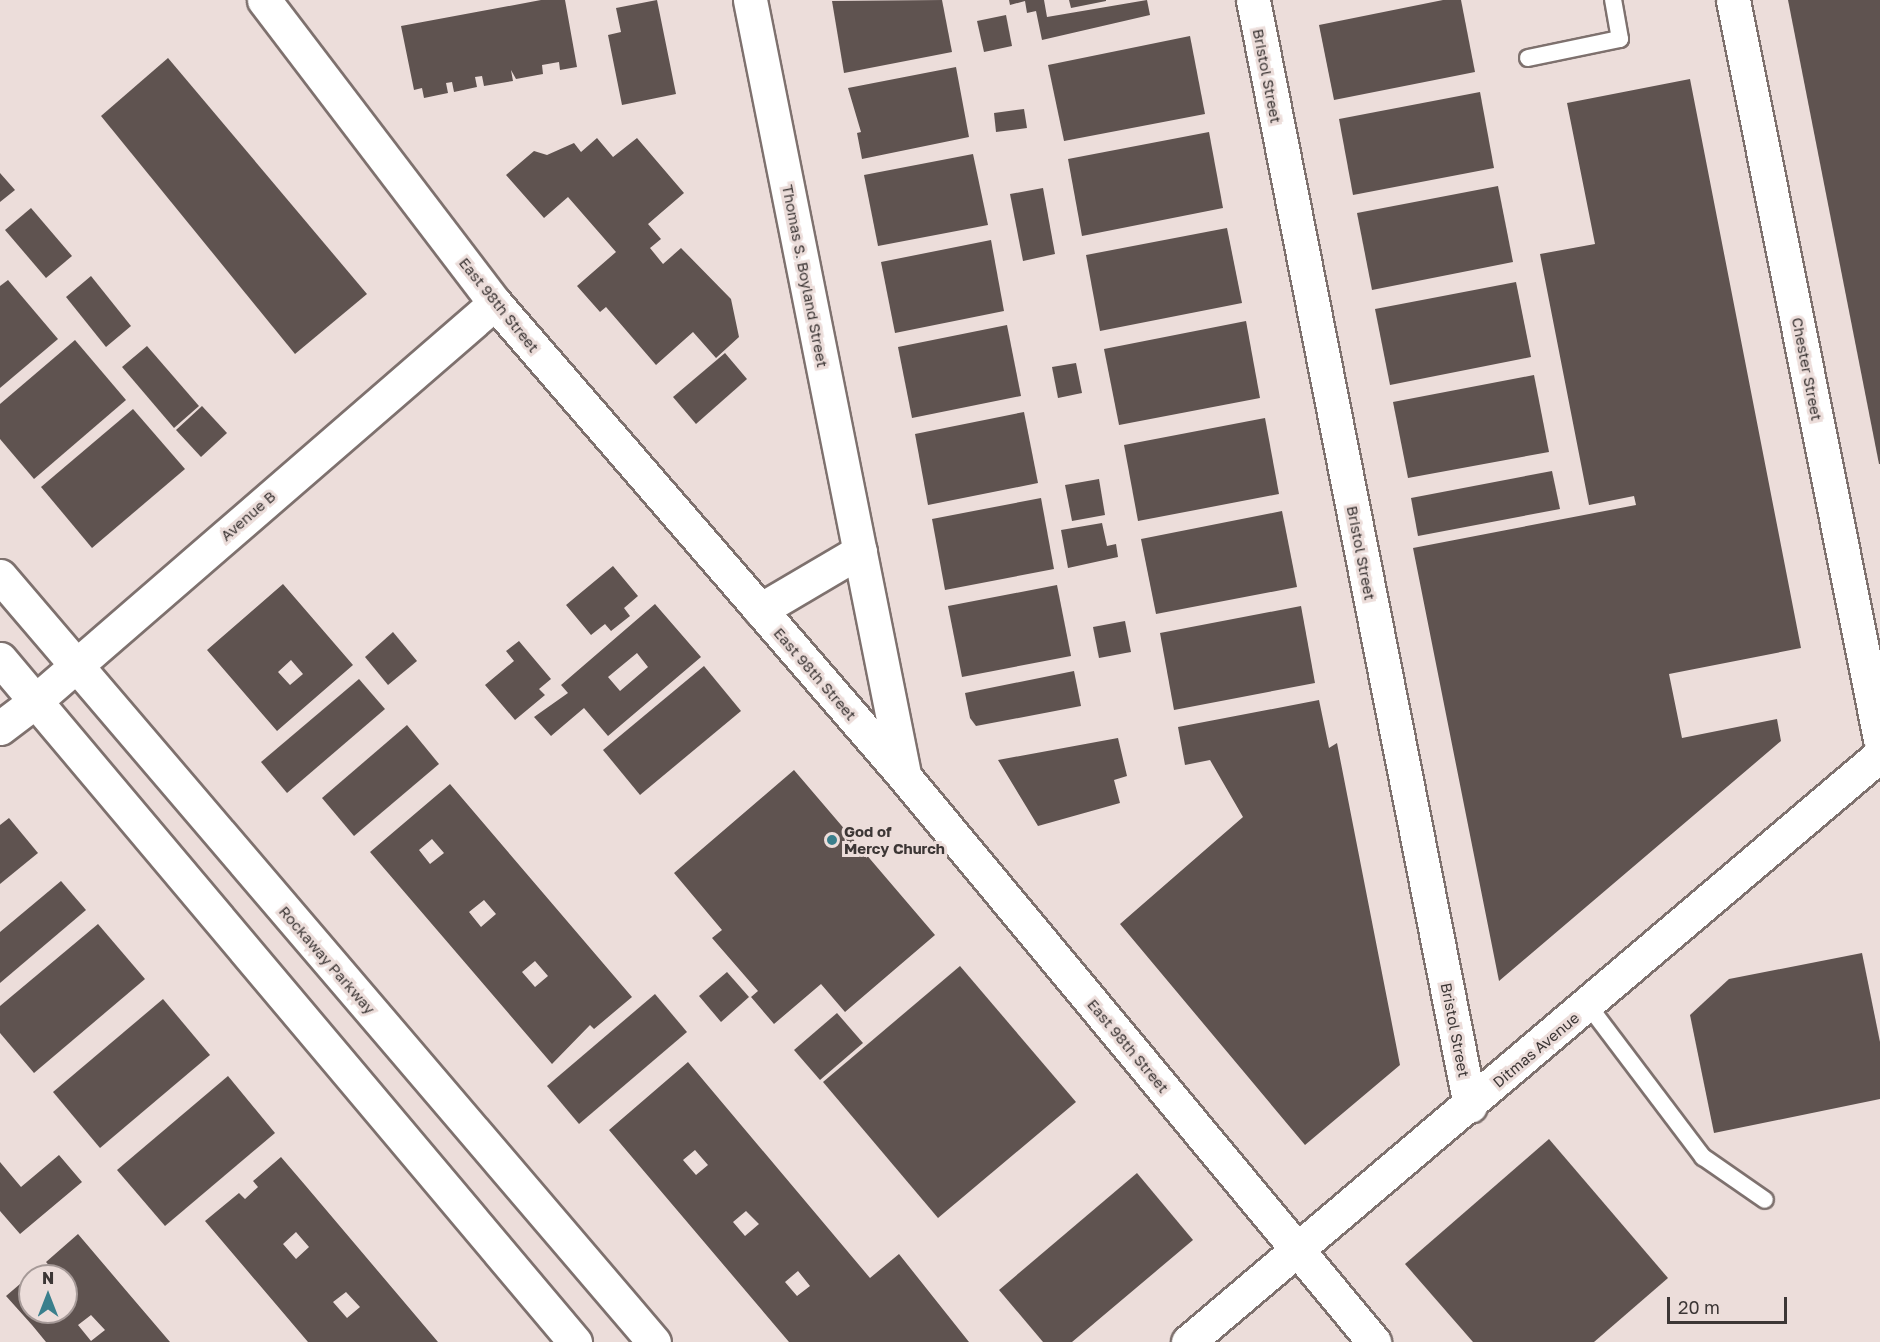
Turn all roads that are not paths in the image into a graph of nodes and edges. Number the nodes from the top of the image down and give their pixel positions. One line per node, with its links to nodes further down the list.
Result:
1 (264, 0): 7 (street, East 98th Street)
2 (750, 0): 8 (street, Thomas S. Boyland Street)
3 (1252, 0): 19 (street, Bristol Street)
4 (1613, 0): 6 (lane)
5 (1733, 0): 15 (street, Chester Street)
6 (1528, 58)
7 (495, 303): 10 (street, East 98th Street); 12 (street, Avenue B)
8 (860, 551): 10 (street); 17 (street, Thomas S. Boyland Street)
9 (0, 576): 12 (street, Rockaway Parkway)
10 (760, 610): 17 (street, East 98th Street)
11 (0, 660): 13 (street)
12 (74, 667): 13 (street, Avenue B); 23 (street, Rockaway Parkway)
13 (33, 703): 14 (street, Avenue B); 22 (street)
14 (0, 728)
15 (1880, 739)
16 (1880, 755): 18 (street, Ditmas Avenue)
17 (904, 776): 21 (street, East 98th Street)
18 (1588, 1005): 19 (street, Ditmas Avenue); 20 (lane)
19 (1470, 1106): 21 (street, Ditmas Avenue)
20 (1765, 1200)
21 (1297, 1250): 24 (street, Ditmas Avenue); 25 (street, East 98th Street)
22 (575, 1342)
23 (654, 1342)
24 (1188, 1342)
25 (1374, 1342)

